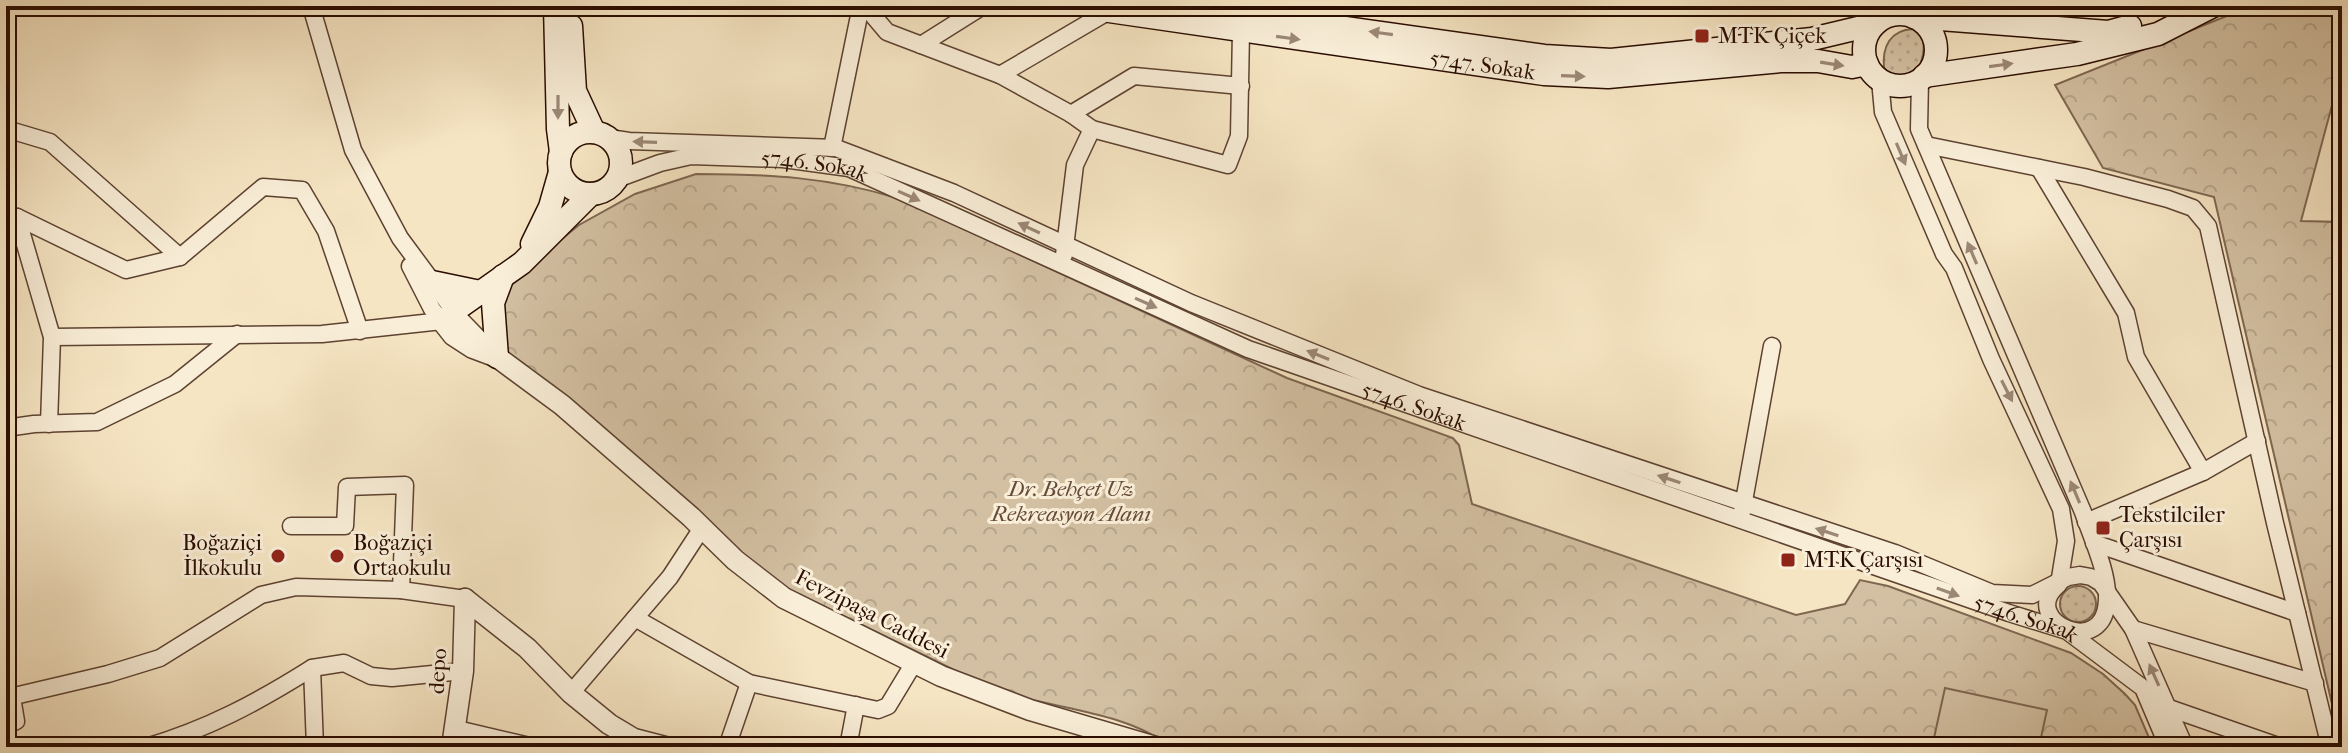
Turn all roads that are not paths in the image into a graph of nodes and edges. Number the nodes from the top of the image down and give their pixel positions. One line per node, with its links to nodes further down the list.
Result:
1 (311, 6): 29 (street)
2 (555, 6): 24 (main road, one-way to 24)
3 (570, 6): 21 (main road)
4 (863, 6): 13 (street); 23 (street)
5 (983, 6): 13 (street)
6 (1189, 6): 11 (main road, 5747. Sokak, one-way to 6)
7 (2183, 6): 10 (main road)
8 (2213, 6): 16 (main road, one-way to 8)
9 (1105, 9): 12 (main road, 5747. Sokak); 15 (street)
10 (1914, 17): 11 (main road); 16 (main road)
11 (1875, 24): 14 (main road)
12 (1241, 31): 14 (main road, 5747. Sokak, one-way to 14); 17 (street)
13 (921, 45): 15 (street)
14 (1874, 72): 16 (main road); 53 (street, one-way to 53)
15 (1000, 75): 18 (street)
16 (1922, 78): 22 (street)
17 (1241, 86): 18 (street); 19 (street)
18 (1071, 114): 19 (street)
19 (1092, 129): 30 (street)
20 (6, 131): 31 (street)
21 (602, 135): 23 (street, 5746. Sokak, one-way to 21); 24 (main road); 26 (main road)
22 (1926, 145): 25 (street); 49 (street, one-way to 22)
23 (832, 148): 30 (street, 5746. Sokak, one-way to 23)
24 (560, 162): 27 (main road); 32 (main road)
25 (2039, 168): 45 (street); 46 (street)
26 (617, 179): 27 (main road); 33 (street, 5746. Sokak, one-way to 33)
27 (591, 194): 32 (main road)
28 (12, 219): 31 (street); 40 (street)
29 (400, 238): 35 (street); 37 (street)
30 (1067, 245): 33 (street); 47 (street, 5746. Sokak, one-way to 30)
31 (180, 257): 38 (street)
32 (522, 263): 34 (main road)
33 (1061, 264): 48 (street, 5746. Sokak, one-way to 48)
34 (503, 276): 36 (main road); 42 (main road)
35 (432, 282): 36 (main road); 37 (street)
36 (480, 292): 37 (main road)
37 (448, 316): 38 (street); 42 (street, Fevzipaşa Caddesi)
38 (360, 331): 39 (street)
39 (237, 334): 40 (street); 43 (street)
40 (52, 337): 43 (street)
41 (1772, 346): 47 (street)
42 (497, 357): 51 (street, Fevzipaşa Caddesi)
43 (49, 424): 44 (street)
44 (6, 428)
45 (2257, 441): 46 (street); 57 (street)
46 (2203, 472): 49 (street)
47 (1743, 504): 48 (street); 53 (street, 5746. Sokak, one-way to 47)
48 (1741, 521): 60 (street, 5746. Sokak, one-way to 60)
49 (2086, 522): 52 (street)
50 (291, 526): 54 (street)
51 (702, 528): 58 (street); 61 (street, Fevzipaşa Caddesi)
52 (2094, 543): 55 (street); 57 (street)
53 (2059, 584): 55 (street, 5746. Sokak); 60 (street)
54 (401, 590): 56 (street); 67 (street)
55 (2108, 592): 59 (street); 60 (street)
56 (465, 599): 63 (street, depo); 66 (street)
57 (2297, 613): 65 (street)
58 (635, 618): 64 (street); 66 (street)
59 (2133, 629): 65 (street); 69 (street, one-way to 59)
60 (2067, 631): 80 (street, 5746. Sokak)
61 (914, 663): 68 (street); 79 (street, Fevzipaşa Caddesi)
62 (312, 668): 63 (street); 73 (street); 74 (street)
63 (463, 671): 71 (street, depo)
64 (749, 683): 68 (street); 77 (street)
65 (2315, 683): 83 (street)
66 (571, 693): 76 (street)
67 (9, 697): 70 (street)
68 (856, 705): 78 (street)
69 (2169, 708): 81 (street); 82 (street)
70 (6, 726)
71 (454, 738): 72 (street)
72 (495, 742): 75 (street)
73 (312, 746)
74 (146, 747)
75 (534, 747)
76 (665, 747)
77 (727, 747)
78 (848, 747)
79 (1156, 747)
80 (2168, 747)
81 (2185, 747)
82 (2281, 747)
83 (2330, 747)

